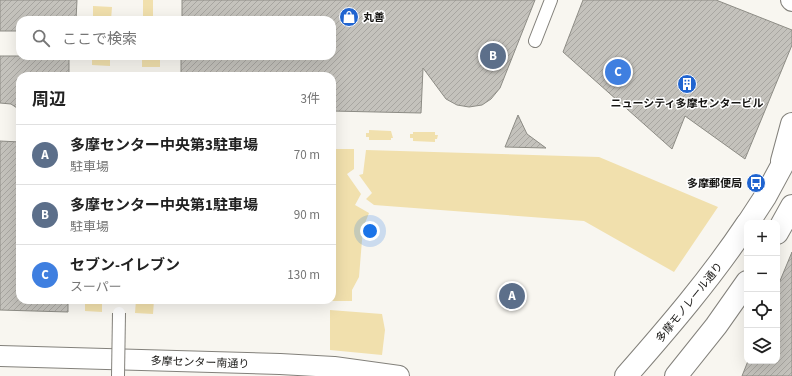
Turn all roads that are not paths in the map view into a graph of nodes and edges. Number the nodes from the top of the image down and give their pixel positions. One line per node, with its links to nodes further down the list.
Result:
1 (551, 0): 2 (street)
2 (535, 41)
3 (792, 124): 5 (main road)
4 (792, 147): 5 (main road, 多摩モノレール通り)
5 (780, 170): 7 (main road, 多摩モノレール通り)
6 (792, 206): 9 (main road)
7 (749, 220)
8 (744, 228): 15 (main road, 多摩モノレール通り)
9 (780, 228)
10 (744, 286): 16 (main road)
11 (119, 313): 13 (street, bridge)
12 (0, 356): 14 (street, 多摩センター南通り)
13 (118, 376)
14 (399, 376)
15 (626, 376)
16 (676, 376)

